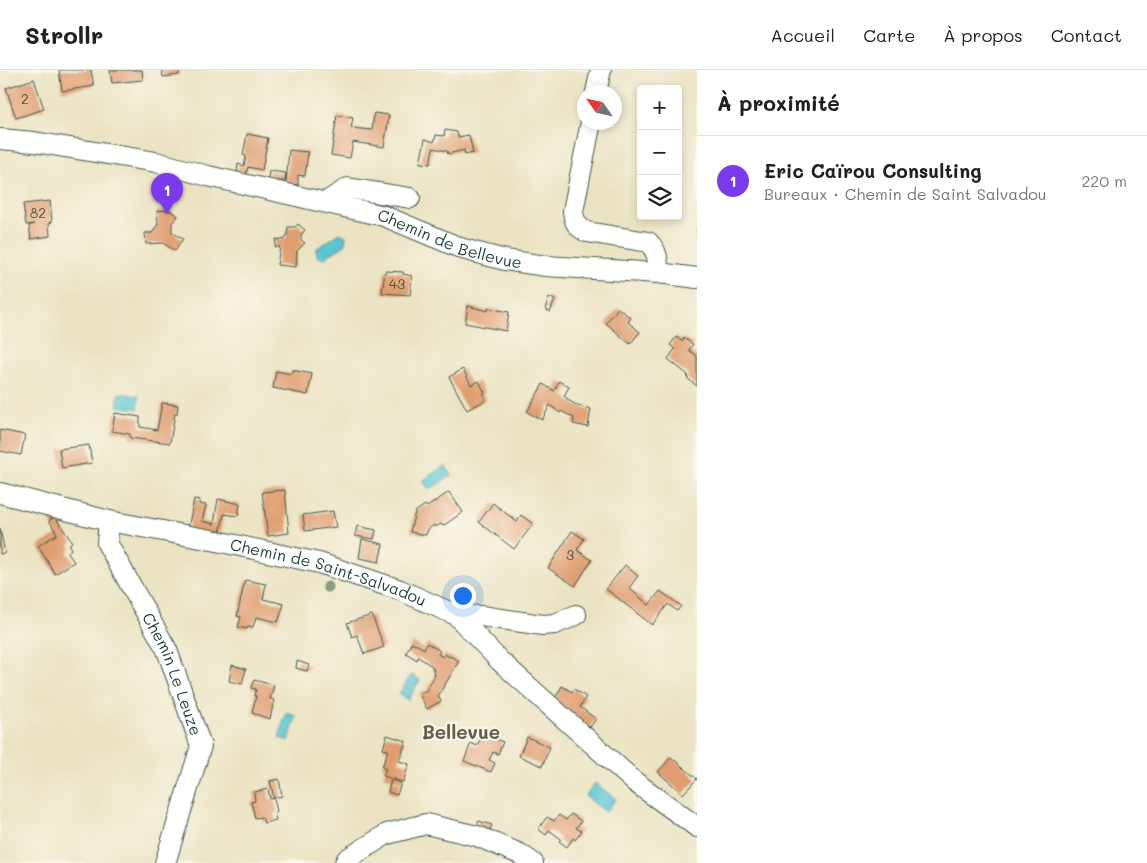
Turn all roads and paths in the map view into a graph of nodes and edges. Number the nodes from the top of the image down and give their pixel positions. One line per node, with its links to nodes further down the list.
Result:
1 (601, 70): 2 (street)
2 (598, 85)
3 (588, 130): 9 (street)
4 (0, 139): 6 (street, Chemin de Bellevue)
5 (410, 198): 6 (street)
6 (326, 202): 9 (street, Chemin de Bellevue)
7 (697, 229): 8 (path)
8 (697, 236)
9 (658, 273): 10 (street, Chemin de Bellevue)
10 (697, 278)
11 (0, 492): 12 (street, Chemin de Saint-Salvadou)
12 (109, 521): 13 (street, Chemin de Saint-Salvadou); 16 (street, Chemin Le Leuze)
13 (456, 615): 14 (street); 15 (street, Chemin de Saint-Salvadou)
14 (576, 615)
15 (697, 827)
16 (166, 863)
17 (345, 863): 18 (street)
18 (533, 863)

